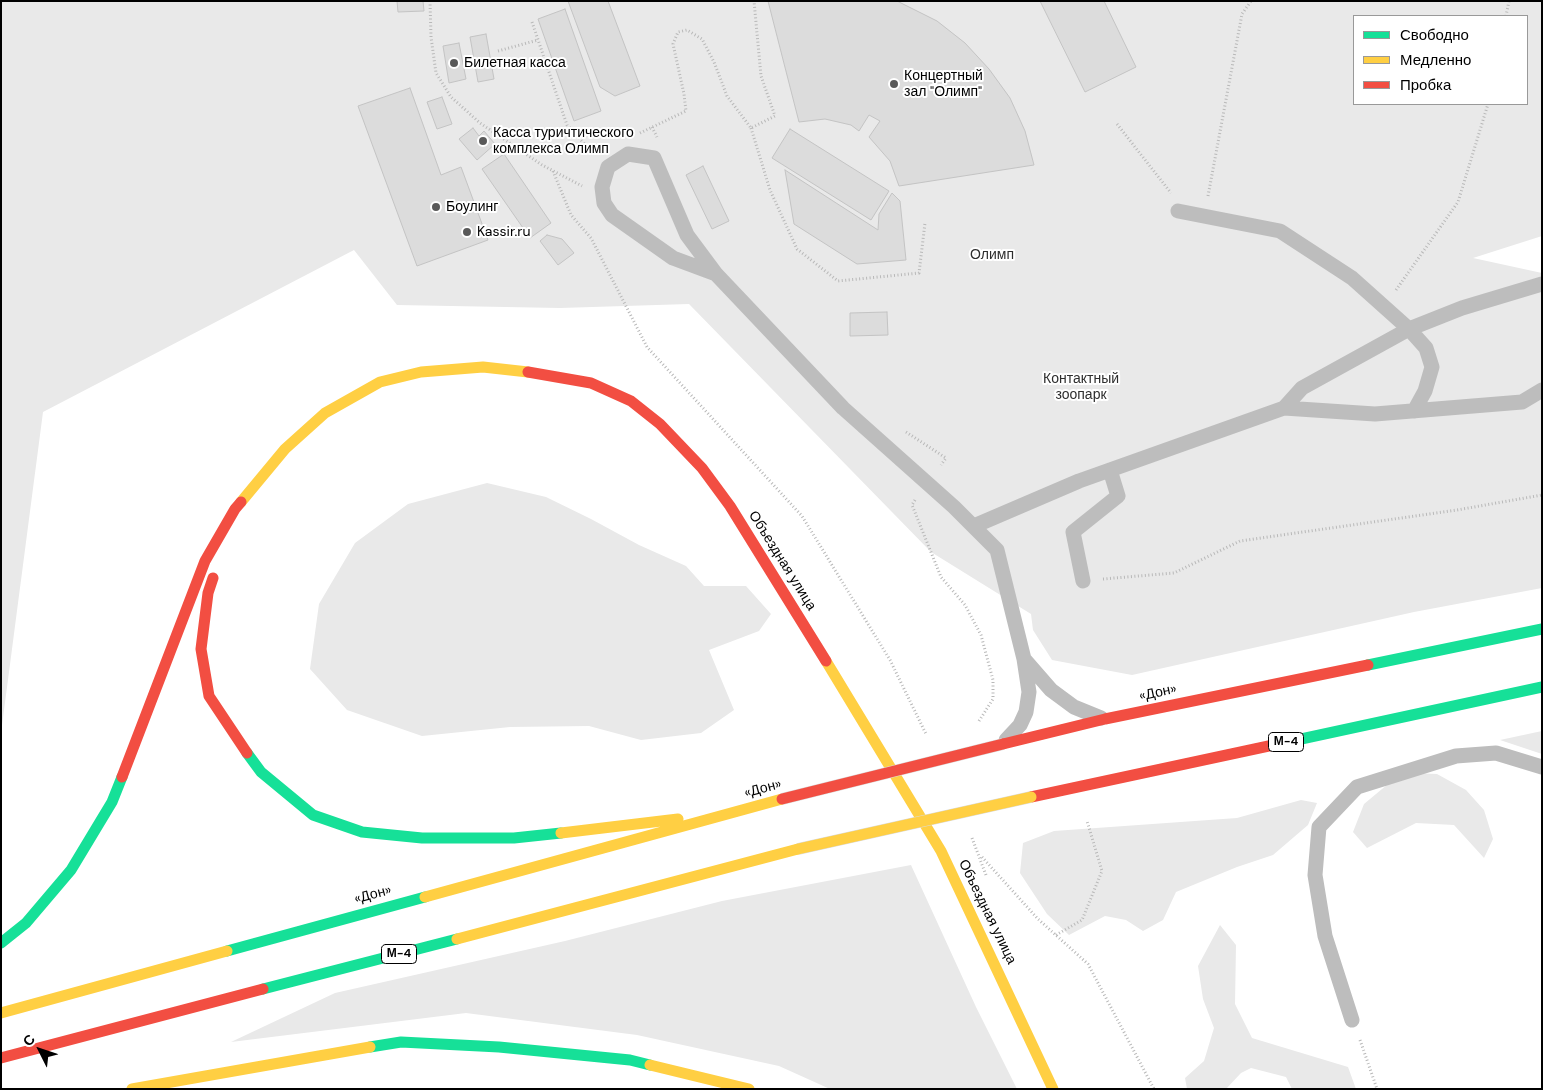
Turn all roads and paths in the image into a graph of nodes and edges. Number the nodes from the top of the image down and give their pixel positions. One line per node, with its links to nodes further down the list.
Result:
1 (430, 1): 14 (path)
2 (754, 1): 11 (path)
3 (1251, 1): 19 (path)
4 (1509, 1): 5 (path)
5 (1506, 15)
6 (532, 22): 7 (path)
7 (538, 40): 8 (path); 13 (path)
8 (498, 51)
9 (1488, 105): 23 (path)
10 (1117, 124): 18 (path)
11 (750, 128): 12 (path); 20 (path)
12 (636, 135)
13 (590, 162)
14 (553, 171): 16 (path); 37 (path)
15 (584, 178): 16 (path)
16 (580, 186): 17 (path)
17 (602, 187): 21 (lane); 21 (lane)
18 (1182, 212): 19 (lane)
19 (1203, 216): 23 (lane)
20 (925, 223)
21 (716, 274): 31 (lane)
22 (1539, 286): 24 (lane)
23 (1384, 307): 24 (lane)
24 (1409, 329): 26 (lane); 27 (lane)
25 (1542, 390): 27 (lane)
26 (1284, 408): 27 (lane); 29 (lane)
27 (1414, 411)
28 (285, 450): 40 (main road); 46 (main road); 52 (main road, Объездная улица)
29 (1110, 470): 31 (lane); 32 (lane)
30 (1542, 495): 32 (path)
31 (974, 526): 34 (lane)
32 (1083, 581)
33 (1542, 628): 36 (main road, «Дон»)
34 (1024, 659): 36 (lane); 38 (lane)
35 (1542, 687): 49 (main road, М-4, bridge)
36 (1105, 719): 38 (main road, «Дон»)
37 (930, 742)
38 (1003, 744): 40 (main road, «Дон», bridge)
39 (1542, 767): 48 (lane)
40 (728, 813): 47 (main road, «Дон»)
41 (1087, 821): 45 (path)
42 (968, 829): 43 (path)
43 (980, 855): 44 (path); 45 (path)
44 (988, 882)
45 (1056, 935): 53 (path)
46 (1, 943)
47 (1, 1013)
48 (1352, 1020): 54 (path)
49 (1, 1058)
50 (132, 1089): 51 (main road)
51 (749, 1089)
52 (1053, 1089)
53 (1154, 1089)
54 (1377, 1089)

